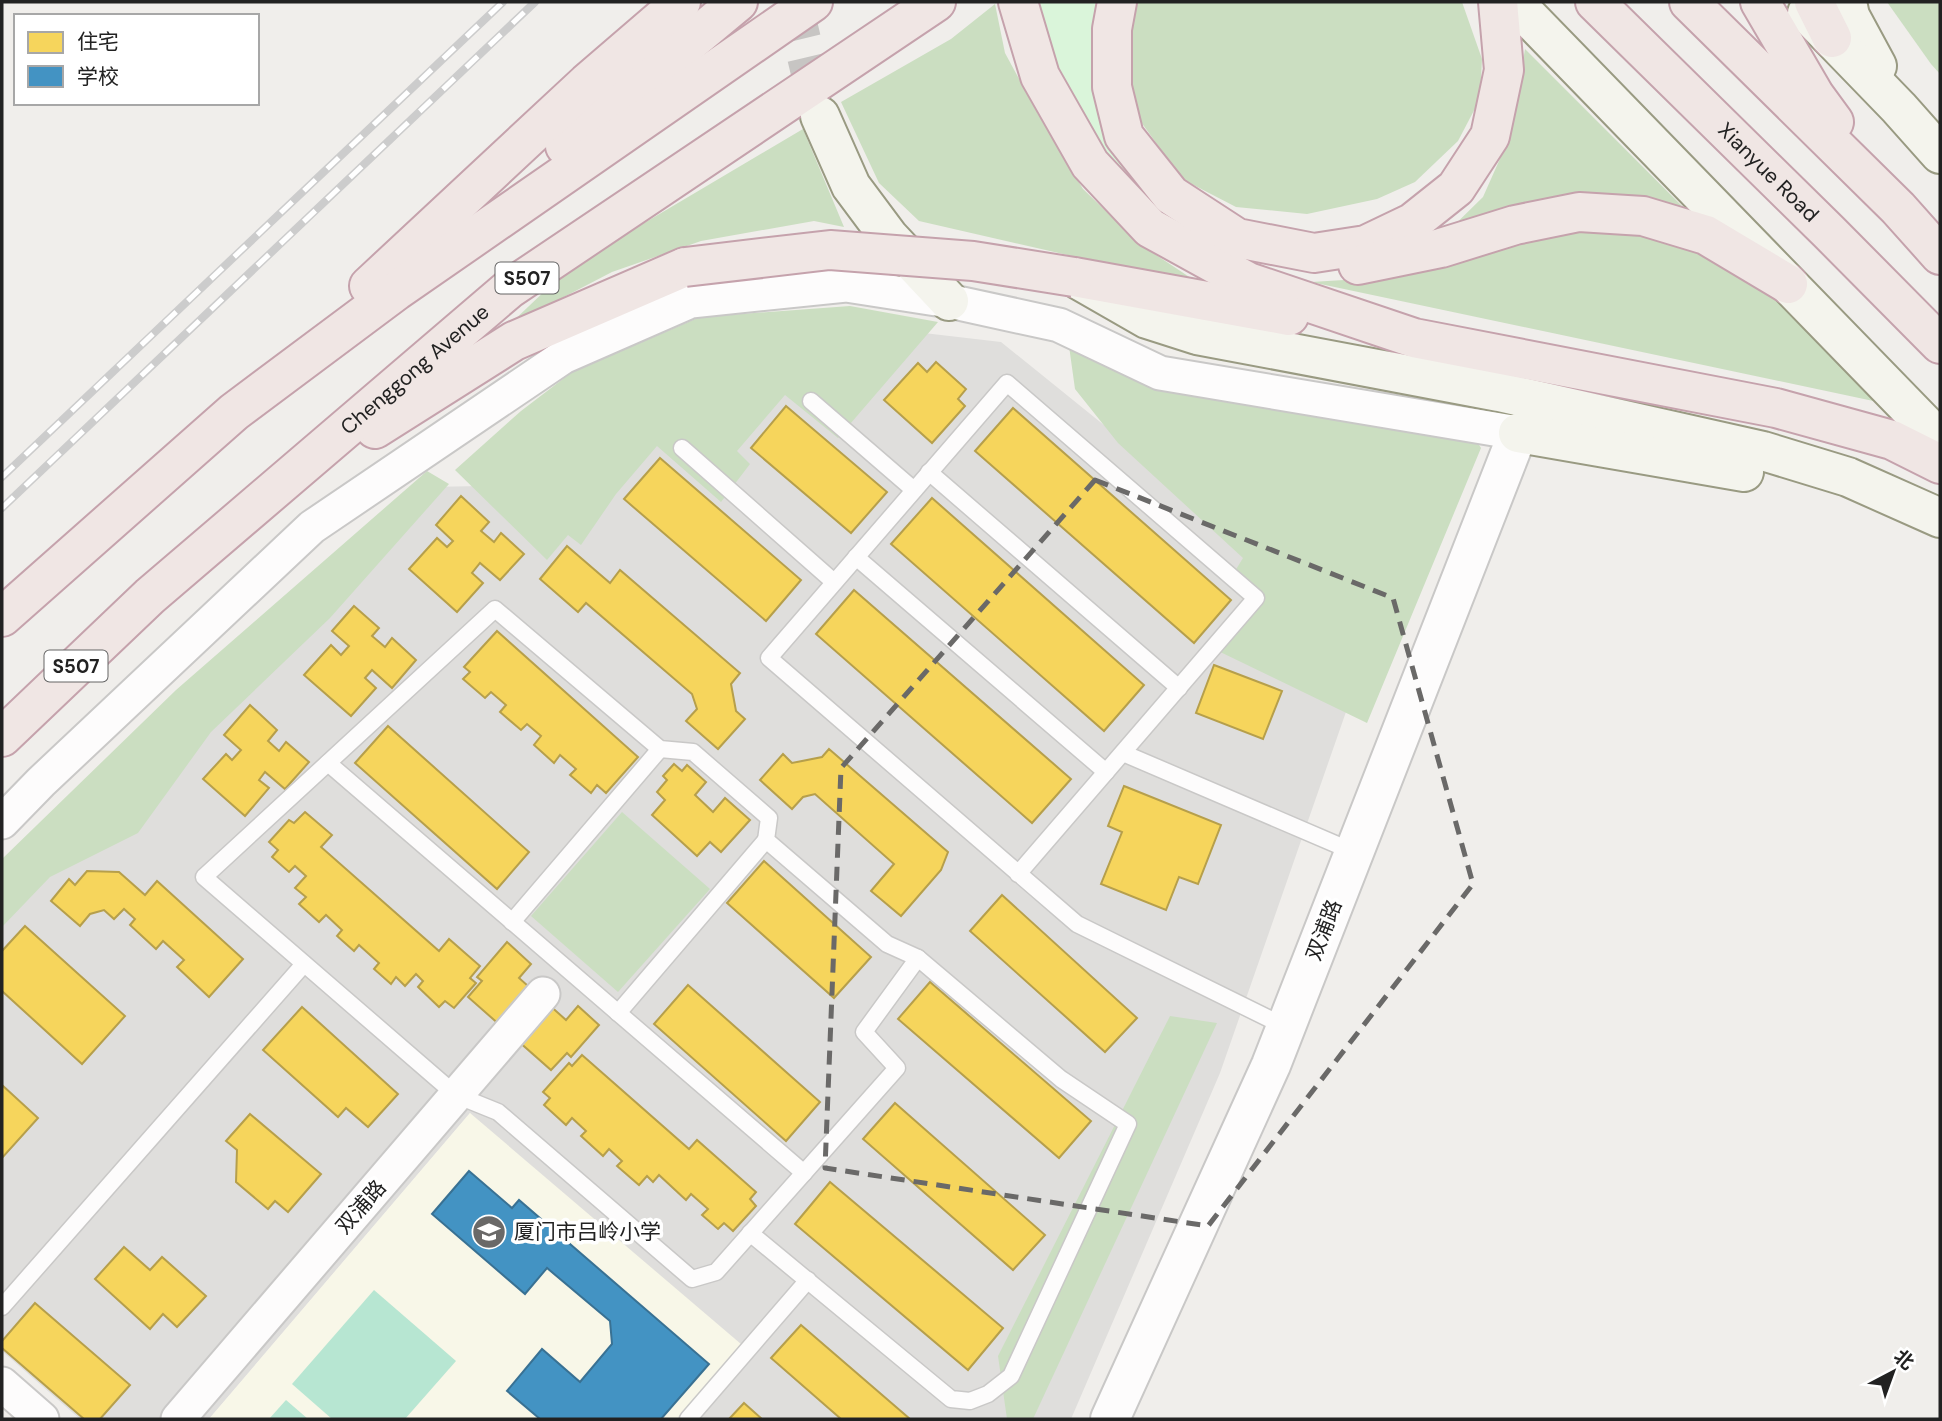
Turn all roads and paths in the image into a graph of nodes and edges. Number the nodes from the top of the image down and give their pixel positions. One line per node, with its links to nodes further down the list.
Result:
1 (681, 2): 29 (highway)
2 (738, 2): 24 (highway)
3 (813, 2): 24 (highway)
4 (936, 2): 34 (highway, Chenggong Avenue / S507)
5 (1018, 2): 20 (highway)
6 (1117, 2): 7 (highway)
7 (1498, 2)
8 (1514, 2): 23 (main road)
9 (1595, 2): 27 (highway, Xianyue Road)
10 (1689, 2): 19 (highway)
11 (1760, 2): 19 (highway)
12 (1795, 2): 15 (main road)
13 (1814, 2): 15 (highway)
14 (1847, 2): 16 (main road)
15 (1832, 38): 16 (main road)
16 (1899, 108): 18 (main road)
17 (820, 116): 25 (main road)
18 (1940, 154)
19 (1898, 208): 21 (highway)
20 (1150, 228): 23 (highway); 26 (highway)
21 (1940, 255)
22 (1074, 277): 26 (highway); 34 (highway, bridge); 36 (main road)
23 (1788, 284): 31 (main road)
24 (396, 291): 29 (highway)
25 (949, 301): 30 (street); 50 (street)
26 (1414, 338): 33 (highway)
27 (1940, 344)
28 (811, 401): 37 (lane)
29 (234, 412): 42 (highway)
30 (1518, 433): 36 (main road); 52 (street, 双浦路)
31 (1940, 440)
32 (682, 448): 40 (lane)
33 (1940, 464)
34 (302, 466): 41 (highway, Chenggong Avenue / S507)
35 (929, 472): 37 (lane); 43 (lane); 43 (lane)
36 (1849, 477): 38 (main road)
37 (914, 490): 39 (lane)
38 (1940, 517)
39 (856, 557): 40 (lane); 49 (lane)
40 (834, 582): 53 (lane)
41 (149, 596): 44 (highway, Chenggong Avenue / S507); 48 (highway)
42 (2, 617)
43 (1179, 688): 46 (lane)
44 (2, 737)
45 (660, 749): 47 (lane); 51 (lane); 54 (lane)
46 (1123, 753): 49 (lane); 52 (lane)
47 (328, 763): 54 (lane); 56 (lane)
48 (2, 765)
49 (1106, 772): 53 (lane)
50 (2, 822)
51 (765, 840): 55 (lane); 58 (lane)
52 (1354, 852): 59 (street, 双浦路)
53 (1018, 874): 59 (lane)
54 (512, 922): 58 (lane)
55 (918, 958): 61 (lane); 63 (lane)
56 (304, 964): 60 (lane); 64 (lane)
57 (543, 994): 60 (street, 双浦路)
58 (618, 1013): 61 (lane)
59 (1286, 1027): 69 (street, 双浦路)
60 (456, 1095): 62 (lane); 67 (street, 双浦路)
61 (804, 1173): 62 (lane)
62 (750, 1233): 63 (lane)
63 (808, 1280): 68 (lane)
64 (2, 1307)
65 (2, 1385): 66 (street)
66 (42, 1419)
67 (178, 1419)
68 (688, 1419)
69 (1110, 1419)

